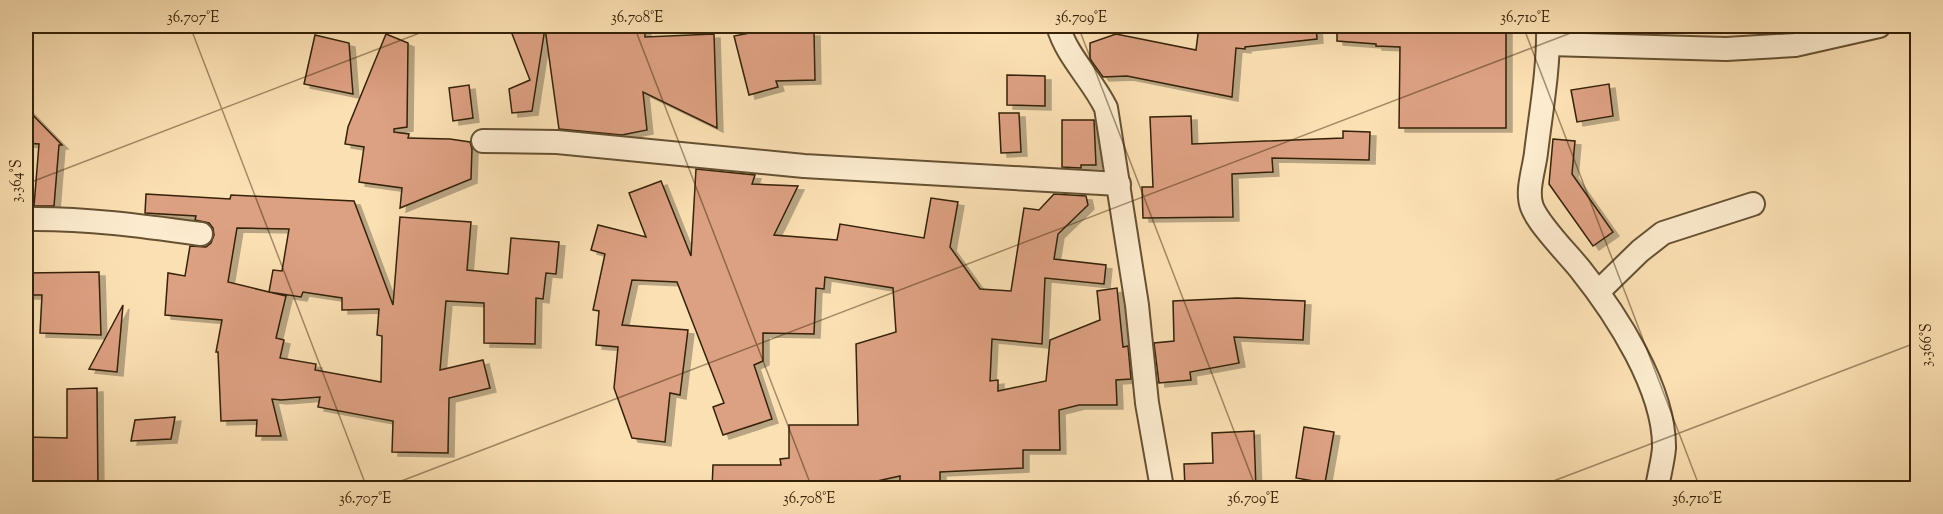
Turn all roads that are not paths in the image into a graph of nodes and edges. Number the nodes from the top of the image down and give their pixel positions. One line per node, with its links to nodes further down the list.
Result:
1 (1058, 26): 5 (street)
2 (1879, 26): 3 (street)
3 (1548, 35): 9 (street)
4 (483, 141): 5 (street)
5 (1119, 184): 10 (street)
6 (1753, 204): 9 (street)
7 (26, 219): 8 (street)
8 (201, 234)
9 (1598, 292): 11 (street)
10 (1162, 489)
11 (1657, 489)

